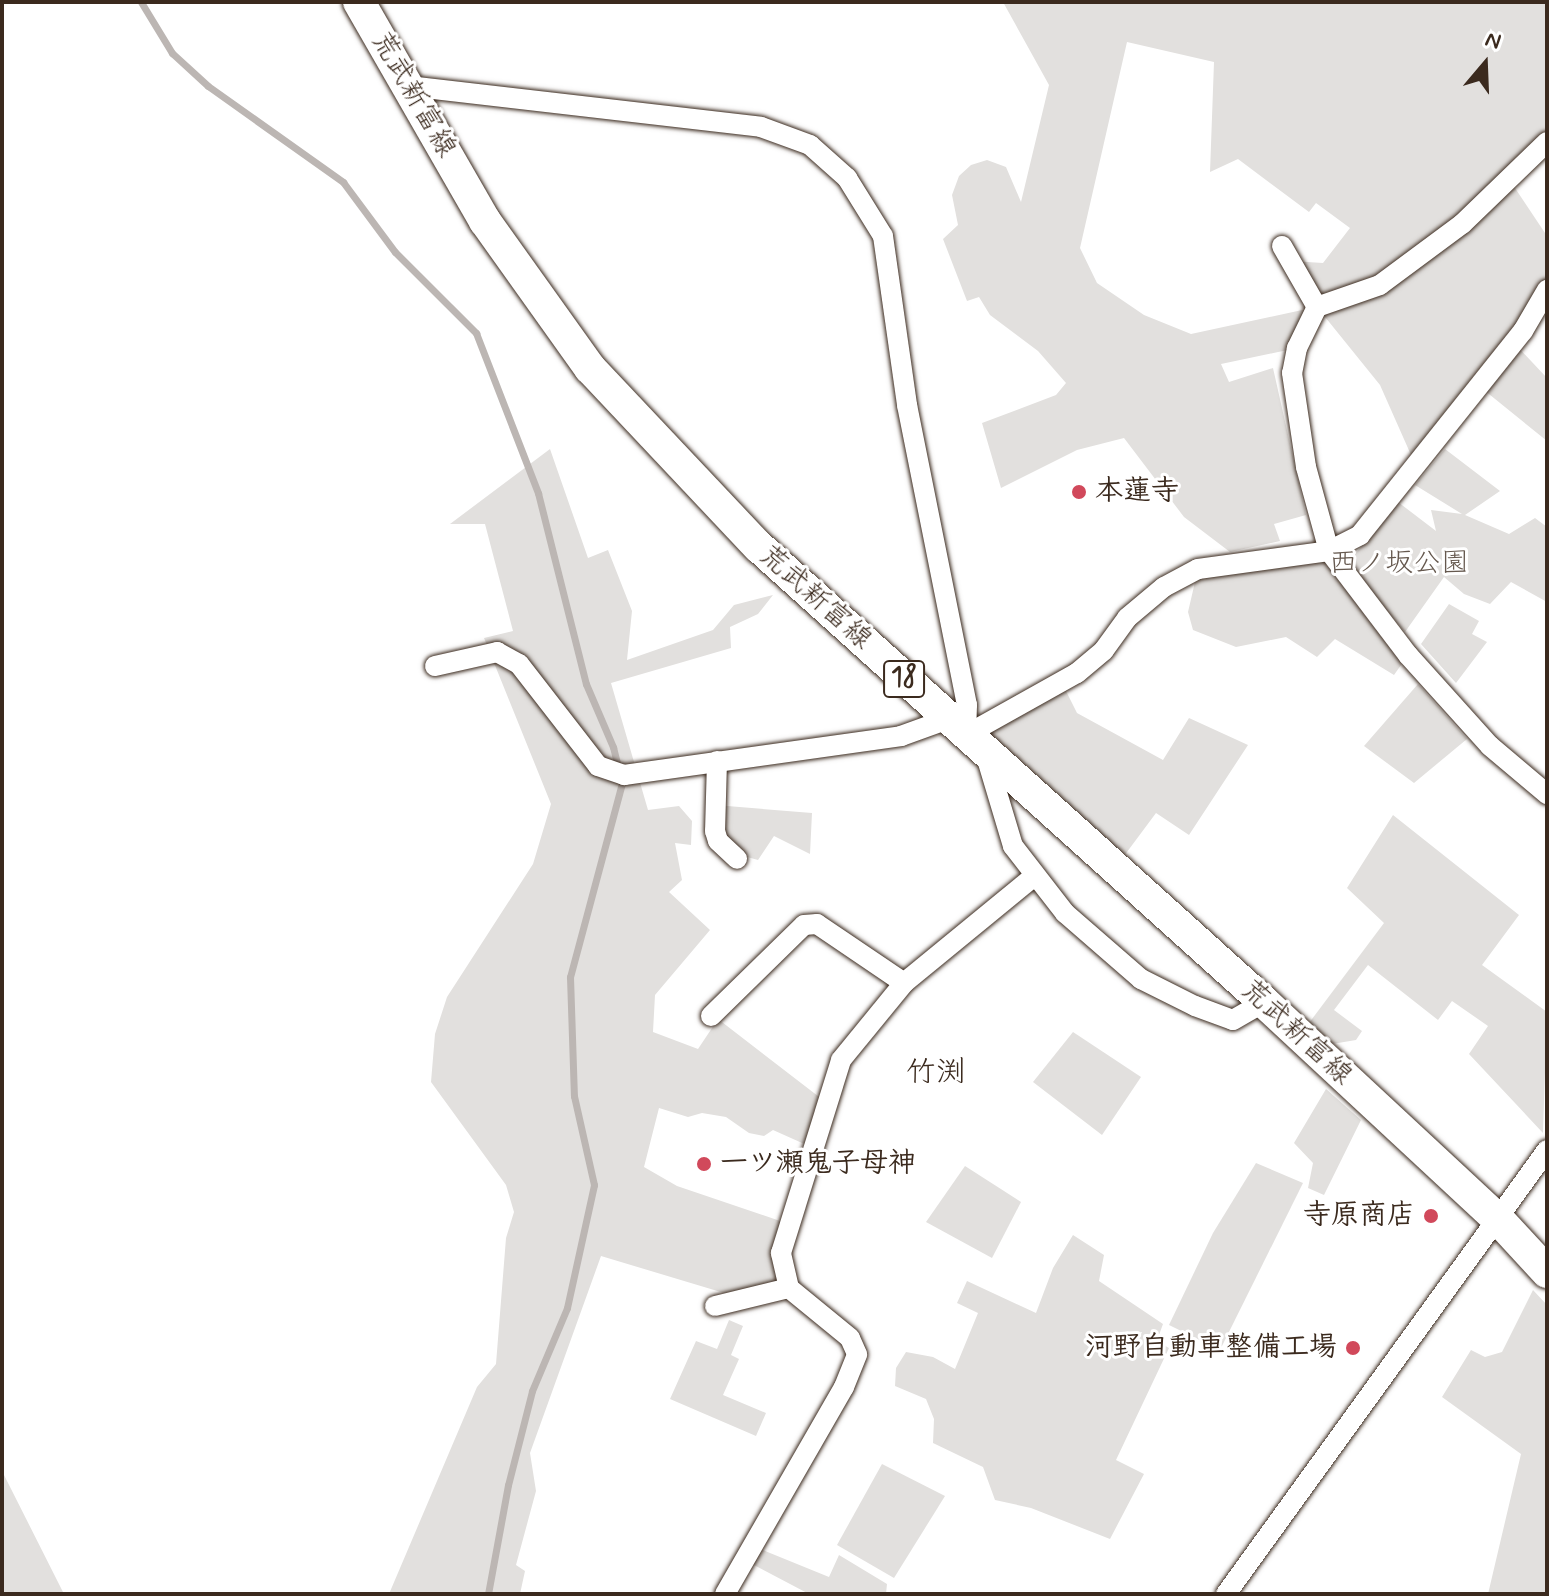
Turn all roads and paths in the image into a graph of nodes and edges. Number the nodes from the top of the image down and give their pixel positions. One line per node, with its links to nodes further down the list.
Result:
1 (359, 2): 2 (main road, 荒武新富線 / 18)
2 (408, 86): 9 (main road, 荒武新富線 / 18); 9 (street)
3 (1547, 142): 6 (street)
4 (1282, 246): 6 (street)
5 (1547, 290): 7 (street)
6 (1317, 307): 7 (street)
7 (1329, 551): 9 (street); 11 (street)
8 (435, 666): 10 (street)
9 (967, 735): 10 (street); 13 (street); 15 (main road, 荒武新富線 / 18)
10 (717, 761): 12 (street)
11 (1547, 794)
12 (737, 859)
13 (1033, 877): 14 (street); 15 (street)
14 (904, 983): 16 (street); 20 (street)
15 (1264, 1002): 18 (main road, 荒武新富線 / 18)
16 (711, 1016)
17 (1547, 1150): 18 (street)
18 (1499, 1220): 19 (main road, 荒武新富線 / 18); 23 (street)
19 (1547, 1272)
20 (789, 1288): 21 (street); 22 (street)
21 (715, 1306)
22 (725, 1594)
23 (1226, 1594)

